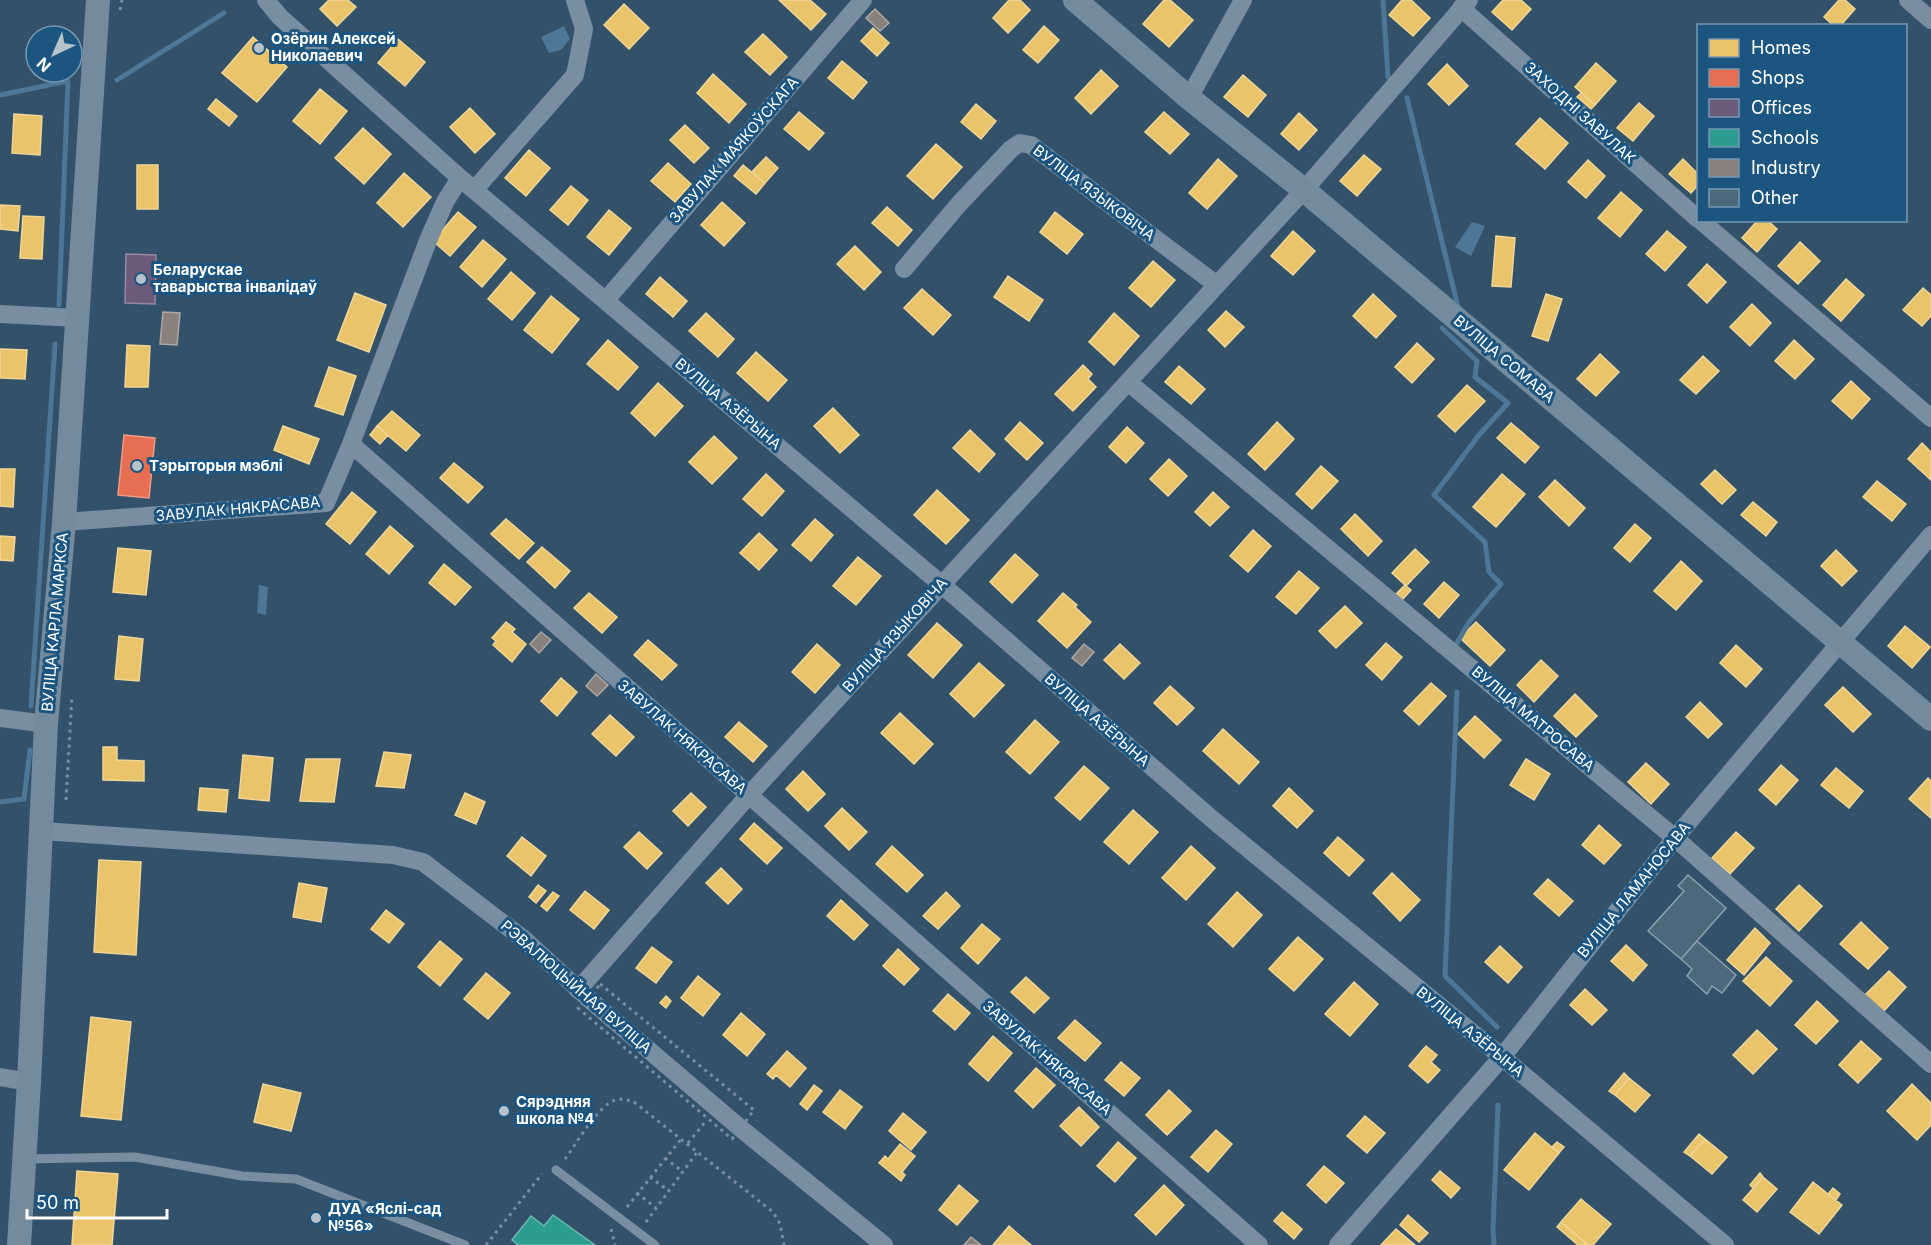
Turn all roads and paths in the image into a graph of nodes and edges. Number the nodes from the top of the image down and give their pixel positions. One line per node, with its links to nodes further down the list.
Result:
1 (98, 0): 20 (main road, ВУЛІЦА КАРЛА МАРКСА)
2 (266, 0): 11 (street, ВУЛІЦА АЗЁРЫНА)
3 (575, 0): 12 (street)
4 (863, 0): 18 (street, ЗАВУЛАК МАЯКОЎСКАГА)
5 (1075, 0): 10 (main road, ВУЛІЦА СОМАВА)
6 (1243, 0): 10 (street)
7 (1908, 0): 9 (street)
8 (1465, 4): 13 (street, ВУЛІЦА ЯЗЫКОВІЧА); 14 (street, ЗАХОДНІ ЗАВУЛАК)
9 (1931, 20)
10 (1189, 98): 13 (main road, ВУЛІЦА СОМАВА)
11 (460, 178): 12 (street, ВУЛІЦА АЗЁРЫНА); 23 (street)
12 (475, 189): 18 (street, ВУЛІЦА АЗЁРЫНА)
13 (1304, 190): 17 (street, ВУЛІЦА ЯЗЫКОВІЧА); 27 (main road, ВУЛІЦА СОМАВА)
14 (1697, 217)
15 (1702, 222): 22 (street, ЗАХОДНІ ЗАВУЛАК)
16 (904, 269): 17 (street, ВУЛІЦА ЯЗЫКОВІЧА)
17 (1216, 285): 21 (street, ВУЛІЦА ЯЗЫКОВІЧА)
18 (606, 300): 26 (street, ВУЛІЦА АЗЁРЫНА)
19 (0, 314): 20 (street)
20 (77, 318): 24 (main road, ВУЛІЦА КАРЛА МАРКСА)
21 (1128, 382): 26 (street, ВУЛІЦА ЯЗЫКОВІЧА); 33 (street, ВУЛІЦА МАТРОСАВА)
22 (1931, 418)
23 (351, 444): 24 (street, ЗАВУЛАК НЯКРАСАВА); 31 (street, ЗАВУЛАК НЯКРАСАВА)
24 (64, 522): 30 (main road, ВУЛІЦА КАРЛА МАРКСА)
25 (1931, 535): 27 (street, ВУЛІЦА ЛАМАНОСАВА)
26 (941, 584): 31 (street, ВУЛІЦА ЯЗЫКОВІЧА); 35 (street, ВУЛІЦА АЗЁРЫНА)
27 (1840, 642): 29 (main road, ВУЛІЦА СОМАВА); 33 (street, ВУЛІЦА ЛАМАНОСАВА)
28 (0, 718): 30 (street)
29 (1931, 719)
30 (46, 723): 32 (main road, ВУЛІЦА КАРЛА МАРКСА)
31 (749, 795): 34 (street, ВУЛІЦА ЯЗЫКОВІЧА); 62 (street, ЗАВУЛАК НЯКРАСАВА)
32 (42, 831): 34 (street, РЭВАЛЮЦЫЙНАЯ ВУЛІЦА); 38 (main road, ВУЛІЦА КАРЛА МАРКСА)
33 (1675, 838): 35 (street, ВУЛІЦА ЛАМАНОСАВА); 36 (street, ВУЛІЦА МАТРОСАВА)
34 (578, 990): 61 (street, РЭВАЛЮЦЫЙНАЯ ВУЛІЦА)
35 (1502, 1057): 63 (street, ВУЛІЦА ЛАМАНОСАВА); 64 (street, ВУЛІЦА АЗЁРЫНА)
36 (1931, 1064)
37 (0, 1077): 38 (street)
38 (29, 1082): 44 (main road, ВУЛІЦА КАРЛА МАРКСА)
39 (707, 1120): 41 (path)
40 (682, 1138): 41 (path); 43 (path); 45 (path)
41 (688, 1143): 42 (path)
42 (698, 1151): 46 (path); 60 (path)
43 (665, 1158): 46 (path); 48 (path)
44 (24, 1159): 55 (main road, ВУЛІЦА КАРЛА МАРКСА); 56 (lane)
45 (556, 1170): 47 (path); 53 (lane)
46 (683, 1172): 50 (path)
47 (542, 1173): 49 (path); 57 (path)
48 (650, 1177): 50 (path); 51 (path)
49 (548, 1178)
50 (669, 1191): 52 (path)
51 (637, 1193): 52 (path); 53 (path)
52 (656, 1208): 54 (path)
53 (619, 1217): 54 (lane)
54 (638, 1232): 58 (path); 59 (lane)
55 (19, 1245)
56 (465, 1245)
57 (486, 1245)
58 (615, 1245)
59 (655, 1245)
60 (784, 1245)
61 (884, 1245)
62 (1258, 1245)
63 (1338, 1245)
64 (1725, 1245)

